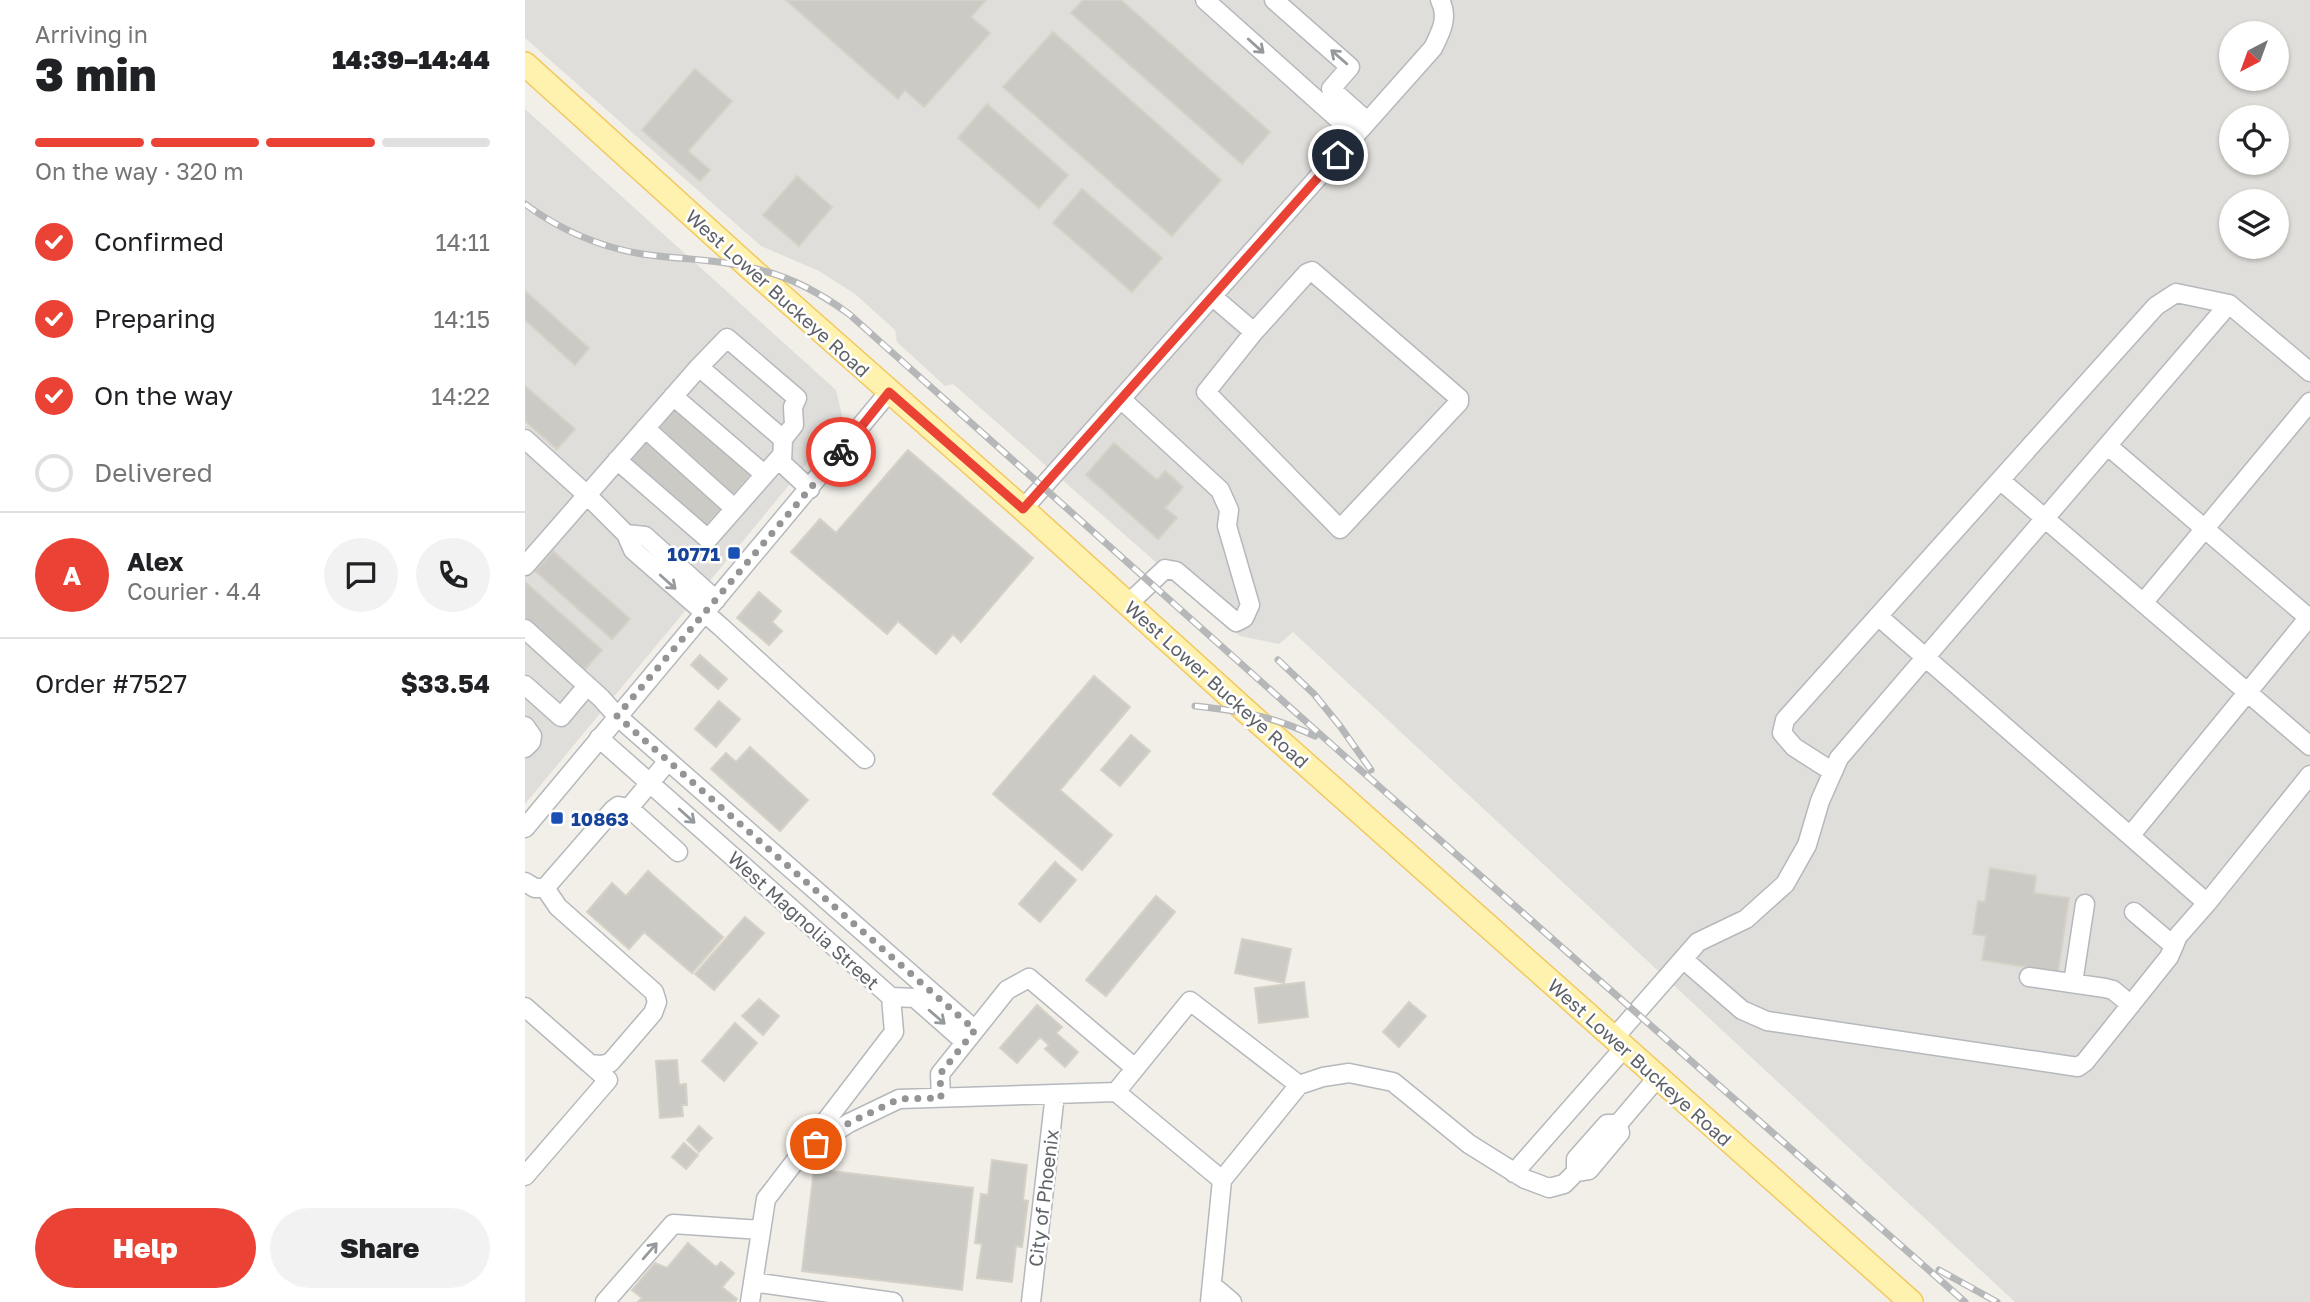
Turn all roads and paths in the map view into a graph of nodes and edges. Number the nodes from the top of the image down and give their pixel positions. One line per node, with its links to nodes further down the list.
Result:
1 (1205, 0): 5 (street, one-way to 5)
2 (1274, 0): 5 (street, one-way to 2)
3 (1442, 4): 5 (street)
4 (525, 64): 11 (main road, West Lower Buckeye Road)
5 (1361, 128): 6 (street)
6 (1212, 296): 8 (street); 13 (street)
7 (2229, 304): 10 (street); 17 (street); 21 (street)
8 (1254, 332): 8 (street)
9 (699, 367): 12 (street); 18 (street); 18 (street)
10 (2310, 372)
11 (889, 392): 22 (street); 25 (main road, West Lower Buckeye Road)
12 (673, 396): 15 (street); 20 (street)
13 (1121, 399): 25 (street); 31 (street)
14 (2310, 402): 27 (street)
15 (645, 428): 19 (street); 24 (street)
16 (525, 439): 23 (street)
17 (2108, 446): 26 (street); 27 (street)
18 (782, 447): 20 (street); 22 (street)
19 (617, 460): 23 (street); 24 (street)
20 (764, 474): 24 (street)
21 (2000, 480): 26 (street); 34 (street)
22 (810, 489): 30 (street)
23 (587, 495): 28 (street); 29 (street)
24 (734, 508)
25 (1023, 509): 31 (main road, West Lower Buckeye Road)
26 (2045, 520): 32 (street); 37 (street)
27 (2204, 529): 32 (street); 35 (street)
28 (627, 534): 30 (street); 33 (street, one-way to 33)
29 (525, 566)
30 (716, 600): 33 (street)
31 (1129, 603): 68 (main road, West Lower Buckeye Road)
32 (2143, 603): 40 (street)
33 (704, 614): 41 (street); 46 (street)
34 (1878, 616): 37 (street); 48 (street)
35 (2309, 617): 40 (street)
36 (525, 629): 39 (street, West Magnolia Street)
37 (1927, 658): 48 (street); 53 (street)
38 (525, 685): 39 (street)
39 (587, 686): 41 (street, West Magnolia Street)
40 (2247, 693): 44 (street); 53 (street)
41 (617, 716): 43 (street); 47 (street, West Magnolia Street)
42 (525, 726): 45 (street)
43 (599, 738): 50 (street, West Magnolia Street); 52 (street)
44 (2310, 746)
45 (525, 748)
46 (865, 759)
47 (668, 761): 50 (street); 67 (street, West Magnolia Street)
48 (1833, 772): 61 (street)
49 (2310, 775): 57 (street)
50 (650, 783): 51 (street); 64 (street, West Magnolia Street, one-way to 64)
51 (629, 808): 54 (street); 56 (street)
52 (525, 828)
53 (2130, 836): 57 (street)
54 (678, 852)
55 (525, 881): 56 (street)
56 (545, 888): 69 (street)
57 (2207, 902): 60 (street)
58 (2085, 904): 63 (street)
59 (2134, 912): 60 (street)
60 (2173, 946): 65 (street)
61 (1683, 959): 65 (street); 68 (street)
62 (2029, 976): 63 (street)
63 (2073, 983): 65 (street)
64 (891, 997): 67 (street, West Magnolia Street, one-way to 67); 76 (street)
65 (2131, 1005)
66 (525, 1007): 69 (street)
67 (970, 1036): 70 (street); 75 (street)
68 (1619, 1043): 71 (main road, West Lower Buckeye Road); 77 (street)
69 (590, 1064): 78 (street)
70 (1135, 1068): 72 (street); 73 (street)
71 (1657, 1078): 77 (street); 88 (main road, West Lower Buckeye Road)
72 (1299, 1085): 77 (street); 79 (street)
73 (1116, 1092): 74 (street); 79 (street)
74 (1055, 1094): 75 (street); 86 (street, City of Phoenix)
75 (941, 1098): 76 (street)
76 (799, 1155): 80 (street)
77 (1514, 1172)
78 (525, 1176)
79 (1222, 1180): 82 (street)
80 (761, 1230): 81 (street); 83 (street, one-way to 80)
81 (753, 1282): 84 (street); 85 (street)
82 (1211, 1294): 87 (street)
83 (605, 1302)
84 (750, 1302)
85 (893, 1302)
86 (1031, 1302)
87 (1232, 1302)
88 (1911, 1302)

